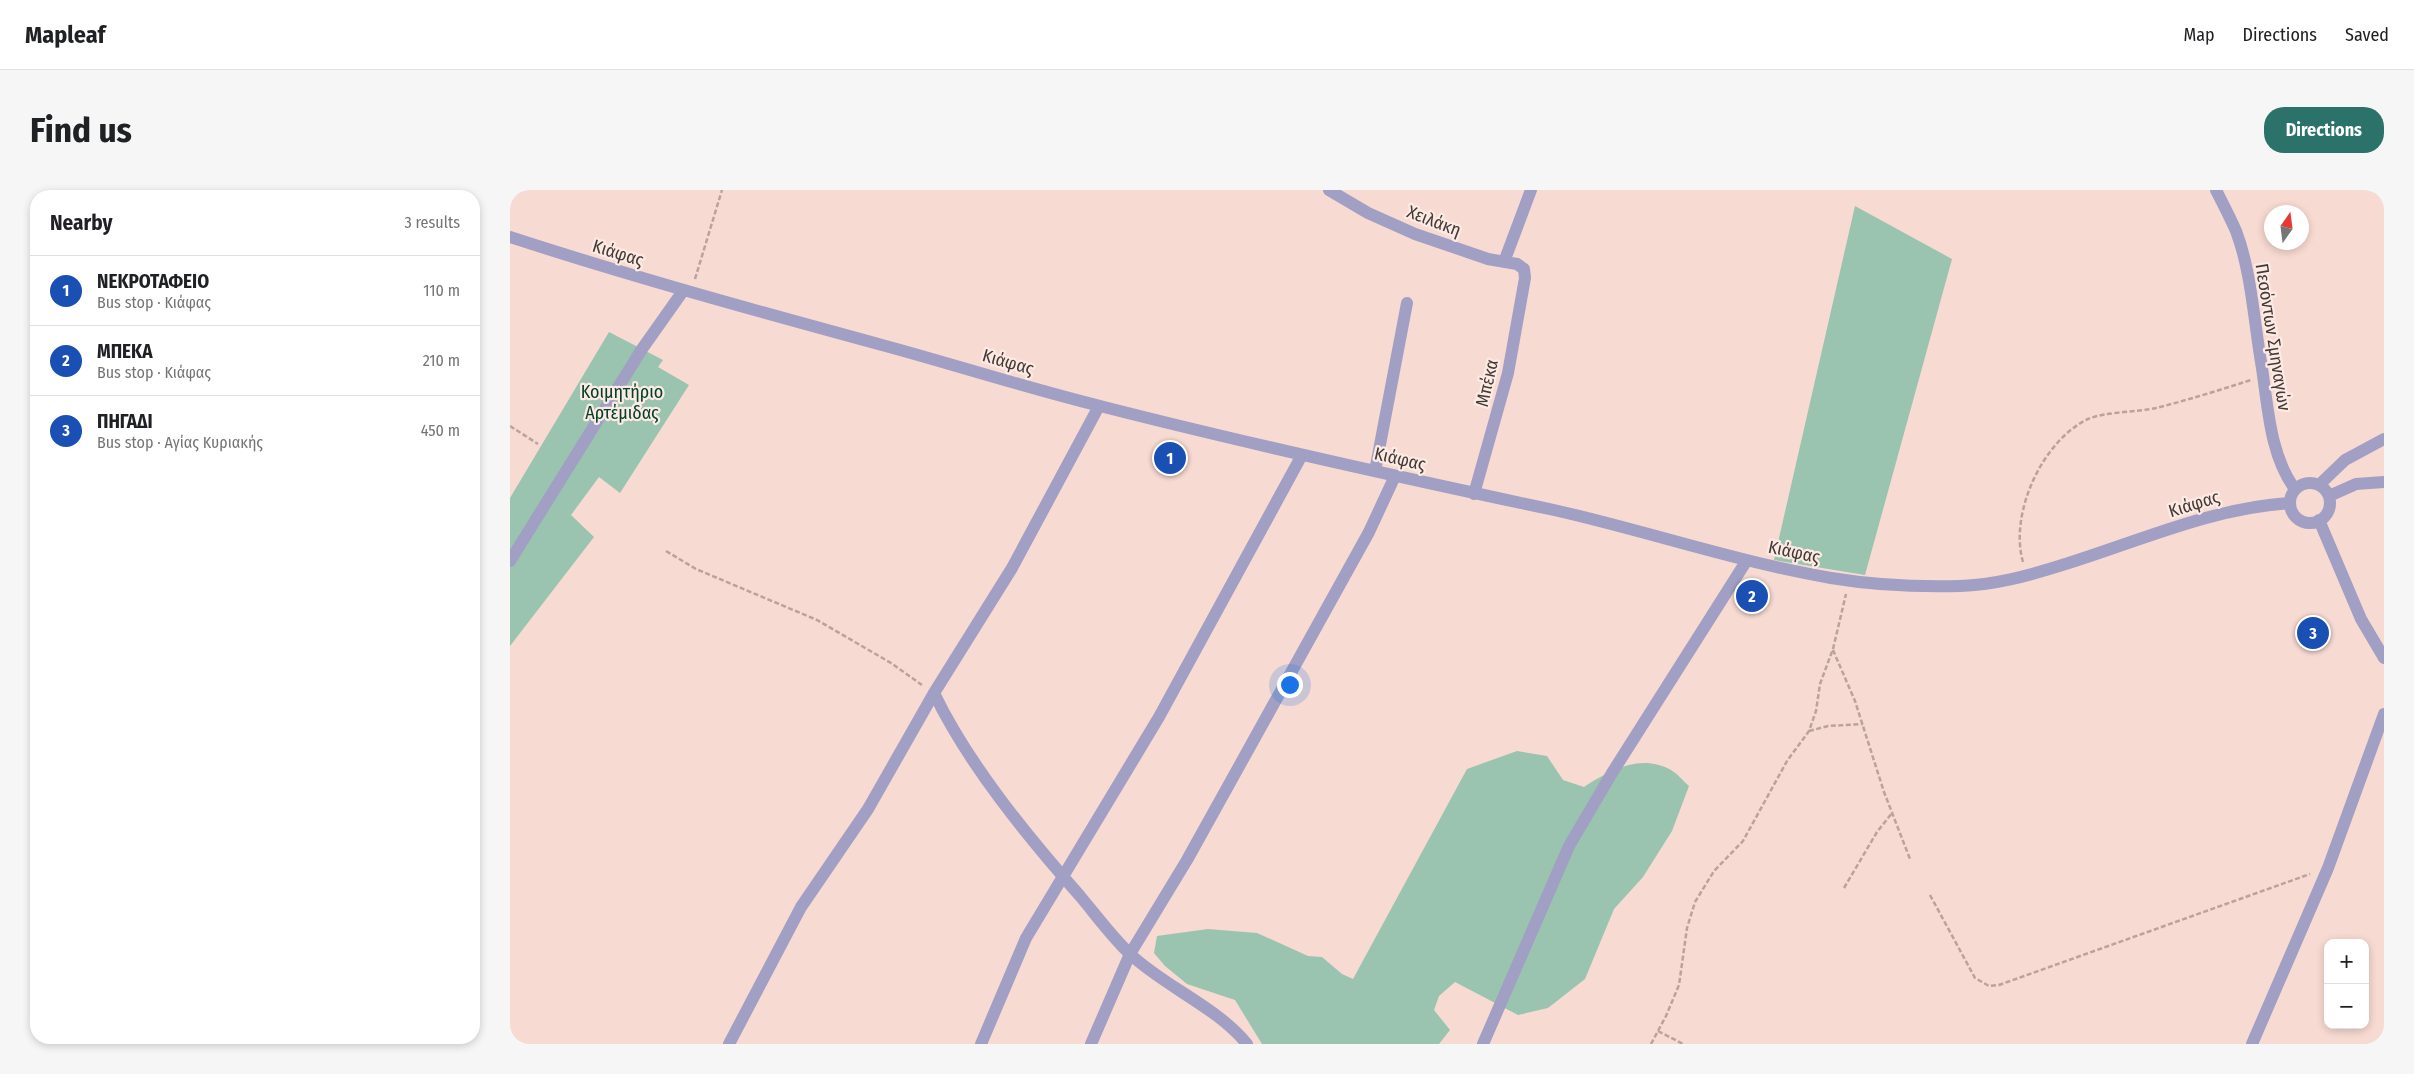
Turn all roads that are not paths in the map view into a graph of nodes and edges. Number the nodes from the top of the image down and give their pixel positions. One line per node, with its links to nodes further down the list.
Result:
1 (1329, 190): 5 (street, Χειλάκη)
2 (1531, 190): 5 (street)
3 (2216, 190): 16 (street, Πεσόντων Σμηναγών)
4 (510, 237): 7 (street, Κιάφας)
5 (1504, 262): 6 (street, Χειλάκη)
6 (1526, 278): 17 (street, Μπέκα)
7 (687, 292): 9 (street, Κιάφας); 22 (street)
8 (1407, 303): 12 (street)
9 (1099, 406): 11 (street, Κιάφας); 24 (street)
10 (2384, 439): 15 (street)
11 (1302, 455): 12 (street, Κιάφας); 26 (street)
12 (1375, 471): 13 (street, Κιάφας)
13 (1395, 476): 17 (street, Κιάφας); 27 (street)
14 (2384, 482): 18 (street)
15 (2319, 485): 16 (street); 18 (street)
16 (2295, 489): 19 (street)
17 (1474, 494): 21 (street, Κιάφας)
18 (2329, 496): 20 (street)
19 (2290, 503): 20 (street); 21 (street, Κιάφας)
20 (2319, 520): 23 (street)
21 (1747, 560): 32 (street)
22 (510, 561)
23 (2384, 658)
24 (934, 693): 26 (street); 28 (street)
25 (2384, 714): 33 (street)
26 (1062, 875): 27 (street); 29 (street)
27 (1130, 954): 30 (street); 31 (street)
28 (729, 1044)
29 (981, 1044)
30 (1091, 1044)
31 (1247, 1044)
32 (1483, 1044)
33 (2252, 1044)

